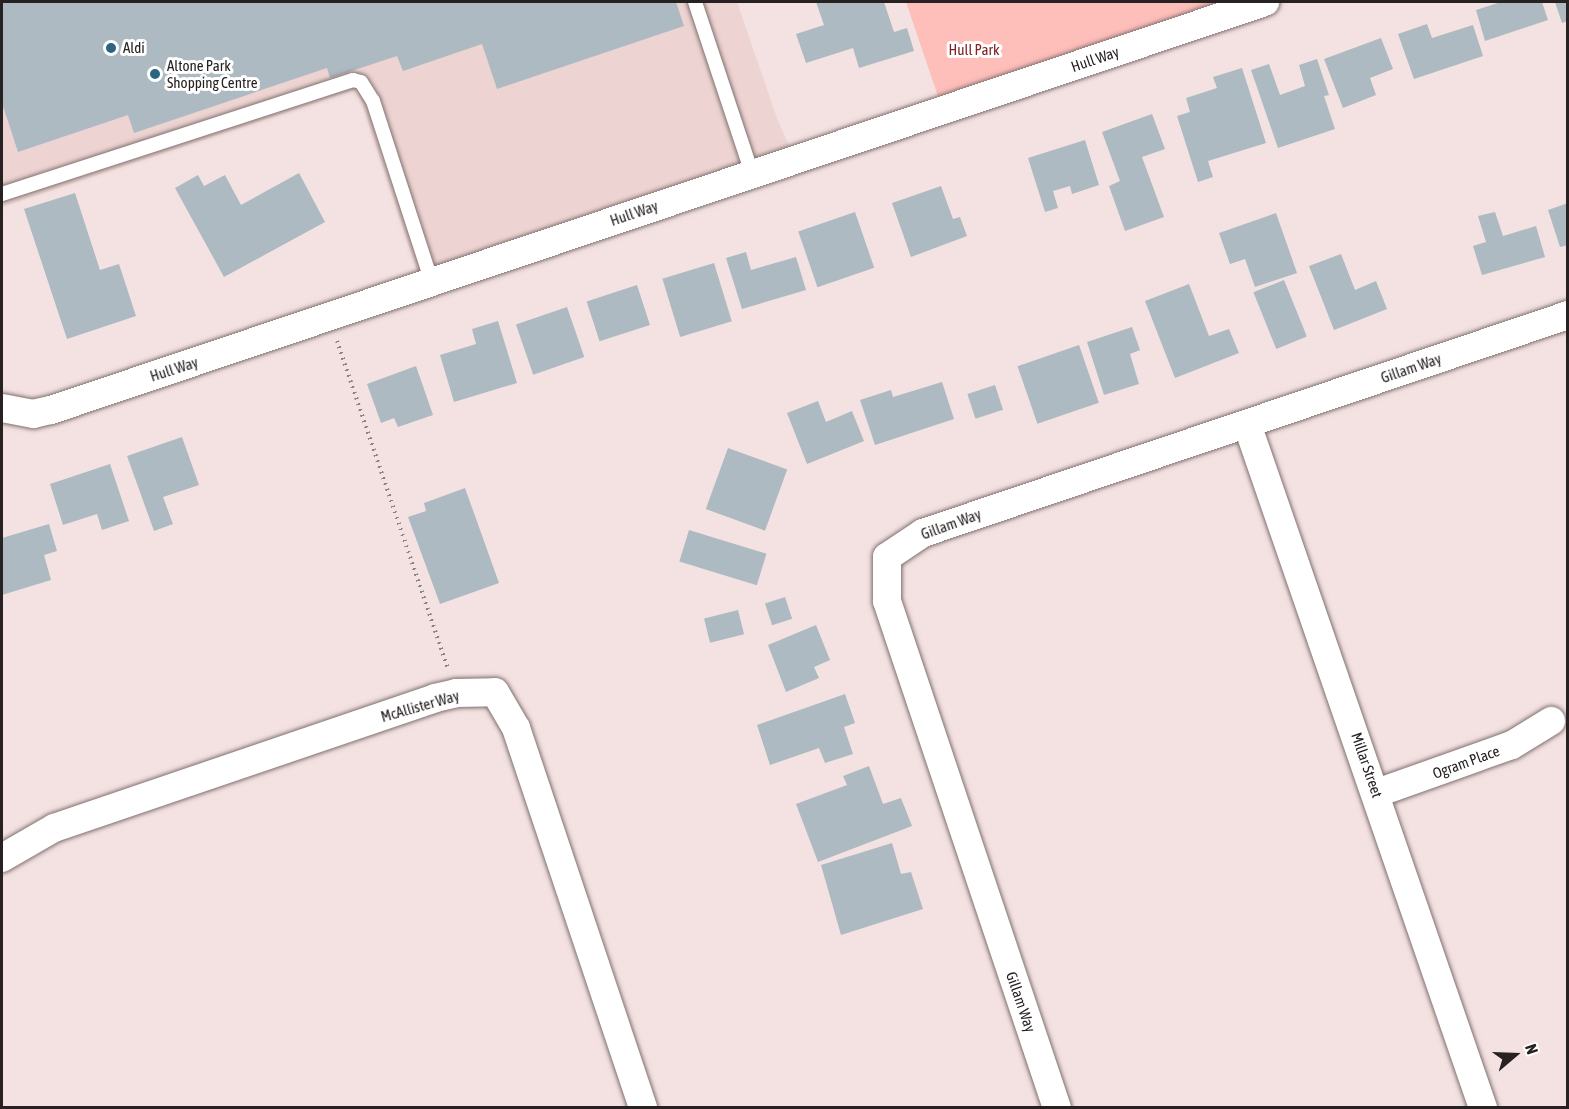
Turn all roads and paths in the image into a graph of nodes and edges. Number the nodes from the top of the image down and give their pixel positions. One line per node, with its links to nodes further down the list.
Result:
1 (695, 2): 3 (lane)
2 (1265, 2): 3 (street, Hull Way)
3 (752, 173): 5 (street, Hull Way)
4 (2, 194): 5 (lane)
5 (432, 283): 7 (street, Hull Way)
6 (1568, 315): 9 (street, Gillam Way)
7 (329, 318): 8 (street, Hull Way); 10 (path)
8 (2, 408)
9 (1247, 424): 12 (street, Millar Street); 15 (street, Gillam Way)
10 (456, 693): 13 (street, McAllister Way); 14 (street, McAllister Way)
11 (1551, 721): 12 (street, Ogram Place)
12 (1377, 793): 16 (street, Millar Street)
13 (2, 858)
14 (643, 1107)
15 (1057, 1107)
16 (1483, 1107)

